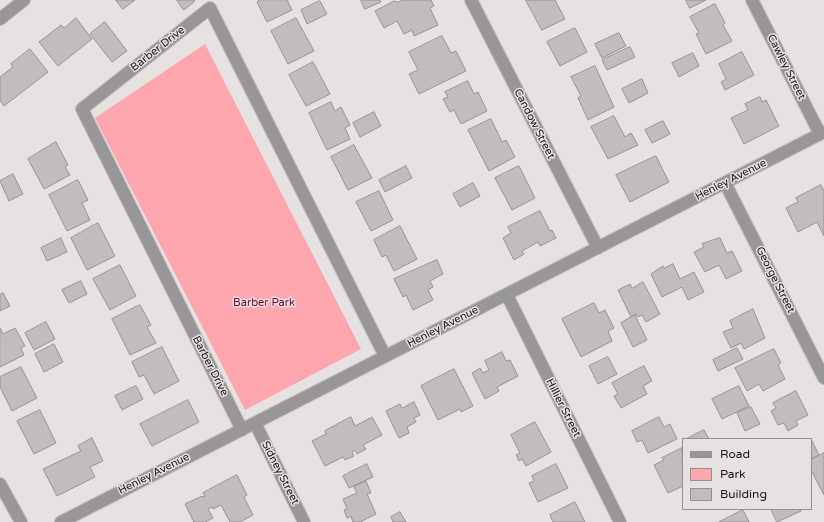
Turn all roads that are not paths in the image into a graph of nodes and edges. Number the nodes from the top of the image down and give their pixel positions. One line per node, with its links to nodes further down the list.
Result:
1 (24, 0): 4 (street)
2 (471, 0): 7 (street, Candow Street)
3 (752, 0): 5 (street, Cawley Street)
4 (0, 19)
5 (822, 133): 6 (street, Henley Avenue)
6 (725, 183): 7 (street, Henley Avenue); 10 (street, George Street)
7 (598, 248): 8 (street, Henley Avenue)
8 (507, 294): 9 (street, Henley Avenue); 17 (street, Hillier Street)
9 (385, 356): 11 (street, Henley Avenue); 12 (street, Barber Drive)
10 (824, 378)
11 (254, 423): 12 (street, Henley Avenue); 16 (street, Sidney Street)
12 (242, 430): 15 (street, Henley Avenue)
13 (0, 484): 14 (street)
14 (21, 522)
15 (61, 522)
16 (304, 522)
17 (620, 522)

